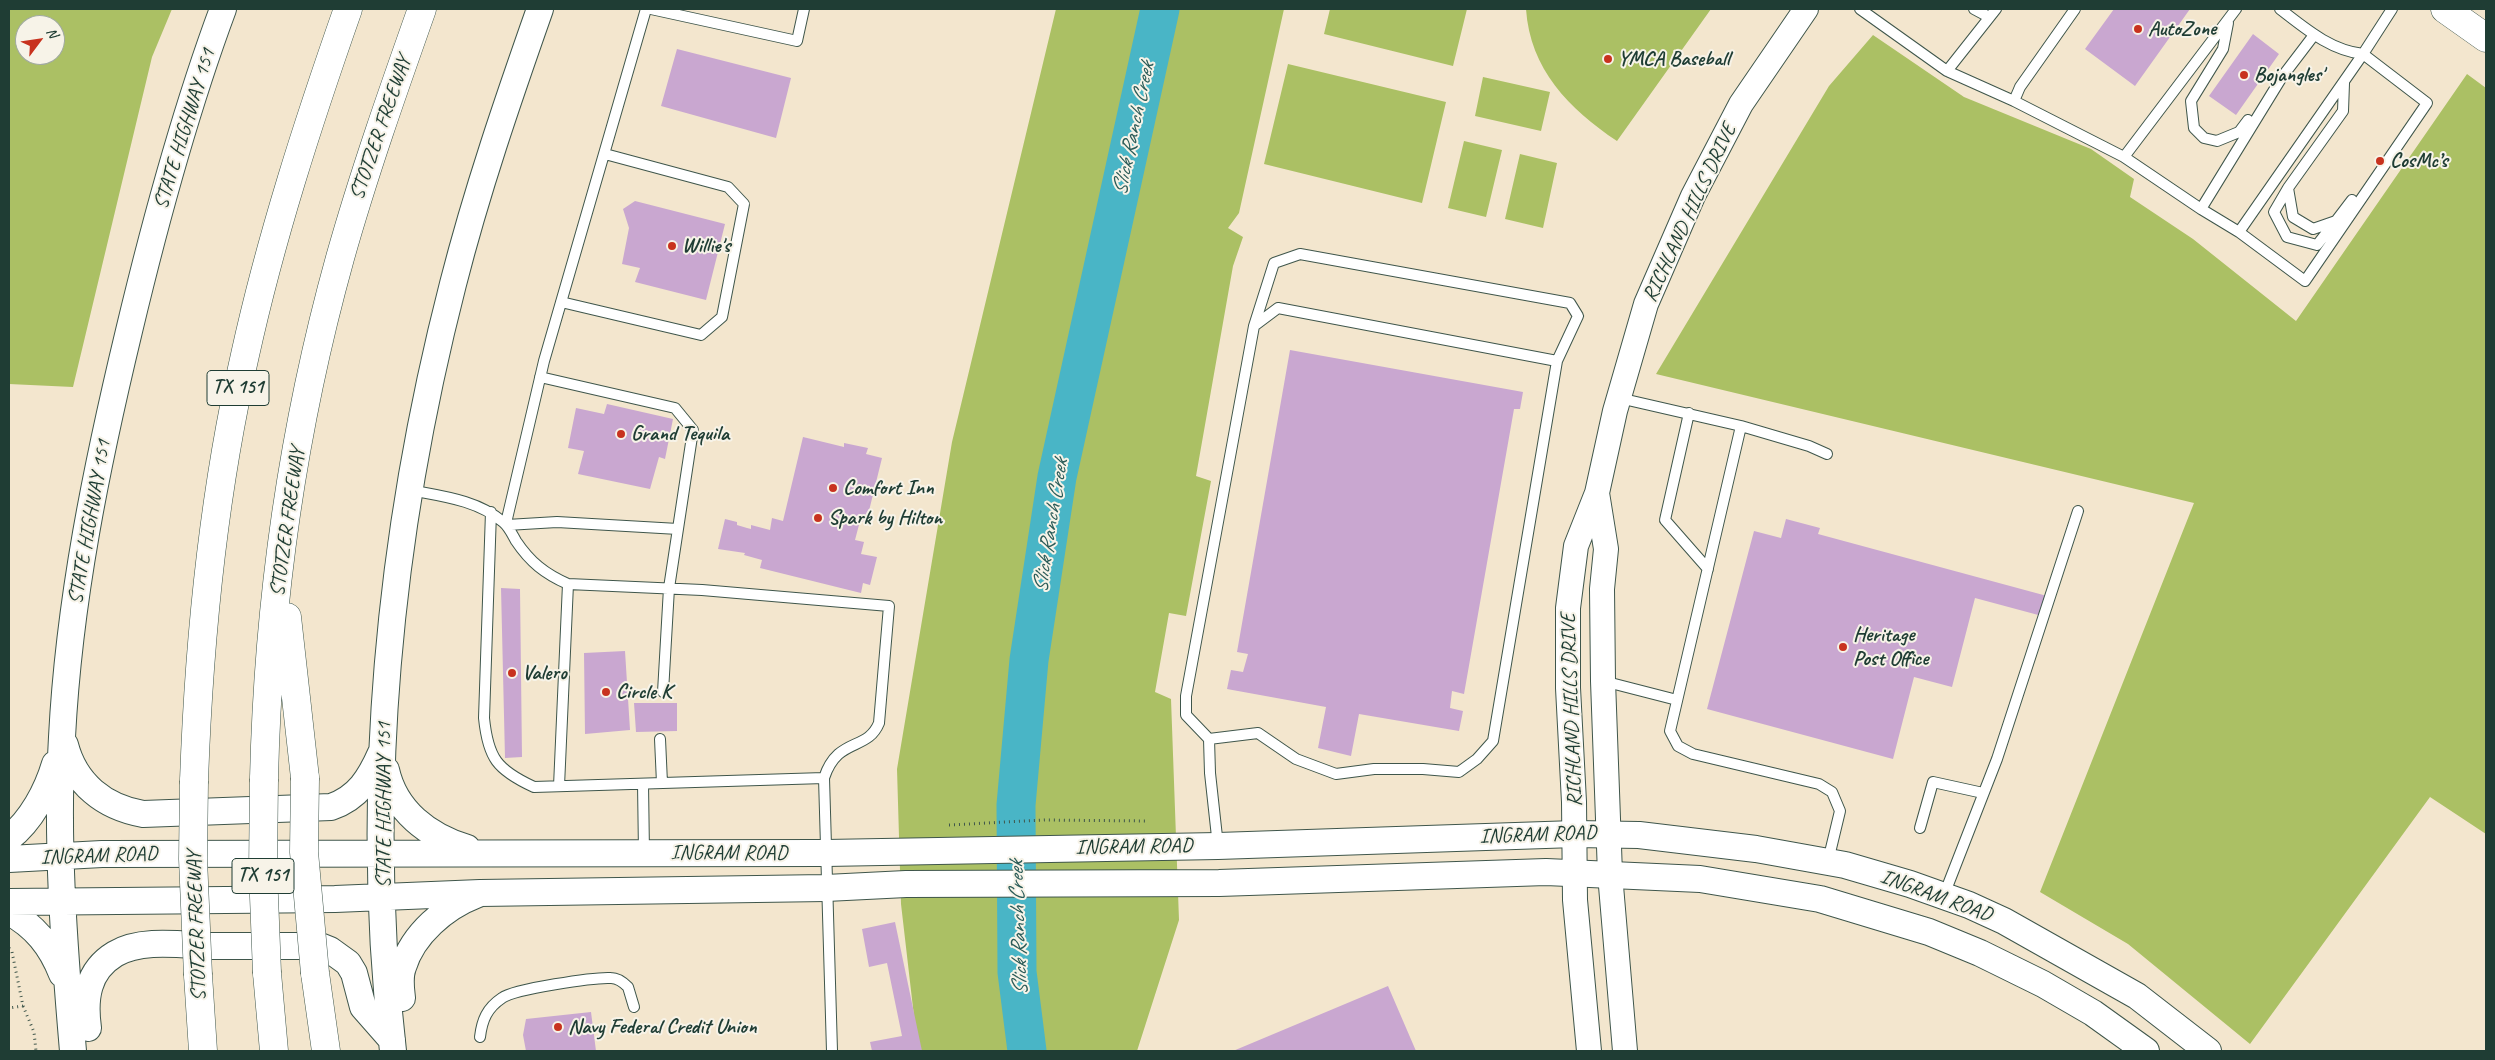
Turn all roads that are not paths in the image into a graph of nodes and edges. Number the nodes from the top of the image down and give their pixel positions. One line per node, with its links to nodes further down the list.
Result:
1 (224, 9): 54 (main road, STATE HIGHWAY 151)
2 (348, 9): 90 (main road, STOTZER FREEWAY / TX 151, bridge)
3 (422, 9): 47 (main road, STOTZER FREEWAY / TX 151)
4 (540, 9): 41 (main road, STATE HIGHWAY 151)
5 (646, 9): 27 (lane)
6 (657, 9): 7 (lane)
7 (804, 9)
8 (1806, 9): 37 (street, RICHLAND HILLS DRIVE)
9 (1860, 9): 22 (lane)
10 (1974, 9): 17 (lane)
11 (1996, 9): 17 (lane)
12 (2075, 9): 25 (lane)
13 (2236, 9): 18 (lane)
14 (2280, 9): 19 (lane)
15 (2392, 9): 21 (lane)
16 (2445, 9): 20 (main road)
17 (1989, 18): 22 (lane)
18 (2228, 20): 23 (lane); 28 (lane)
19 (2314, 35): 21 (lane); 23 (lane)
20 (2486, 38)
21 (2363, 54): 24 (lane); 26 (lane)
22 (1947, 71): 25 (lane)
23 (2282, 77): 30 (lane)
24 (2344, 82): 29 (lane); 32 (lane)
25 (2014, 101): 28 (lane)
26 (2412, 122): 31 (lane); 32 (lane)
27 (605, 154): 33 (lane); 33 (lane)
28 (2124, 157): 30 (lane)
29 (2288, 188): 31 (lane); 31 (lane)
30 (2201, 209): 32 (lane)
31 (2336, 221)
32 (2239, 232)
33 (561, 302): 36 (lane)
34 (1254, 326): 35 (lane); 35 (lane); 56 (lane)
35 (1557, 361): 56 (lane)
36 (540, 377): 45 (lane); 46 (lane)
37 (1619, 398): 38 (lane); 42 (street, RICHLAND HILLS DRIVE)
38 (1689, 413): 39 (lane); 48 (lane)
39 (1740, 426): 40 (lane); 48 (lane)
40 (1827, 454)
41 (410, 490): 44 (lane); 57 (main road, STATE HIGHWAY 151)
42 (1597, 493): 51 (street, RICHLAND HILLS DRIVE); 65 (street, RICHLAND HILLS DRIVE)
43 (2078, 511): 62 (lane)
44 (491, 512): 45 (lane); 61 (lane)
45 (506, 524): 46 (lane); 49 (lane)
46 (678, 529): 50 (lane)
47 (280, 560): 91 (main road, STOTZER FREEWAY / TX 151, bridge); 92 (main road, bridge)
48 (1708, 569): 53 (lane)
49 (568, 584): 50 (lane); 61 (lane)
50 (669, 588): 52 (lane); 58 (lane)
51 (1603, 681): 53 (lane); 64 (street, RICHLAND HILLS DRIVE)
52 (663, 692)
53 (1677, 700): 74 (lane)
54 (62, 734): 57 (main road); 66 (main road); 72 (main road, STATE HIGHWAY 151)
55 (660, 739): 59 (lane)
56 (1209, 739): 67 (lane)
57 (382, 750): 69 (main road, STATE HIGHWAY 151); 70 (main road)
58 (824, 778): 59 (lane); 68 (lane)
59 (662, 783): 60 (lane)
60 (643, 784): 61 (lane); 71 (lane)
61 (559, 786)
62 (1983, 793): 63 (lane); 80 (lane)
63 (1920, 828)
64 (1609, 833): 65 (main road, INGRAM ROAD); 74 (main road, INGRAM ROAD); 76 (street, RICHLAND HILLS DRIVE)
65 (1575, 834): 67 (main road, INGRAM ROAD); 75 (street, RICHLAND HILLS DRIVE)
66 (9, 838)
67 (1218, 846): 68 (main road, INGRAM ROAD); 77 (main road)
68 (826, 853): 71 (main road, INGRAM ROAD); 78 (lane)
69 (382, 854): 70 (main road, INGRAM ROAD); 72 (main road, INGRAM ROAD); 81 (main road, STATE HIGHWAY 151)
70 (489, 854): 71 (main road, INGRAM ROAD)
71 (644, 854)
72 (60, 856): 73 (main road, INGRAM ROAD); 83 (main road, STATE HIGHWAY 151)
73 (9, 859)
74 (1828, 862): 80 (main road, INGRAM ROAD)
75 (1574, 872): 76 (main road, INGRAM ROAD); 77 (main road, INGRAM ROAD); 94 (street, RICHLAND HILLS DRIVE)
76 (1610, 874): 85 (main road, INGRAM ROAD); 95 (street, RICHLAND HILLS DRIVE)
77 (1218, 883): 78 (main road, INGRAM ROAD)
78 (826, 888): 79 (main road, INGRAM ROAD); 93 (lane)
79 (480, 893): 81 (main road, INGRAM ROAD); 88 (main road)
80 (1943, 896): 85 (main road); 97 (main road, INGRAM ROAD)
81 (383, 897): 83 (main road, INGRAM ROAD); 88 (main road, STATE HIGHWAY 151)
82 (9, 902): 83 (main road, INGRAM ROAD)
83 (61, 903): 89 (main road, STATE HIGHWAY 151)
84 (9, 912): 89 (main road)
85 (1929, 932): 96 (main road, INGRAM ROAD)
86 (634, 1007): 87 (lane)
87 (480, 1037)
88 (392, 1045): 89 (main road)
89 (73, 1051)
90 (203, 1051)
91 (274, 1051)
92 (326, 1051)
93 (832, 1051)
94 (1589, 1051)
95 (1625, 1051)
96 (2146, 1051)
97 (2208, 1051)

